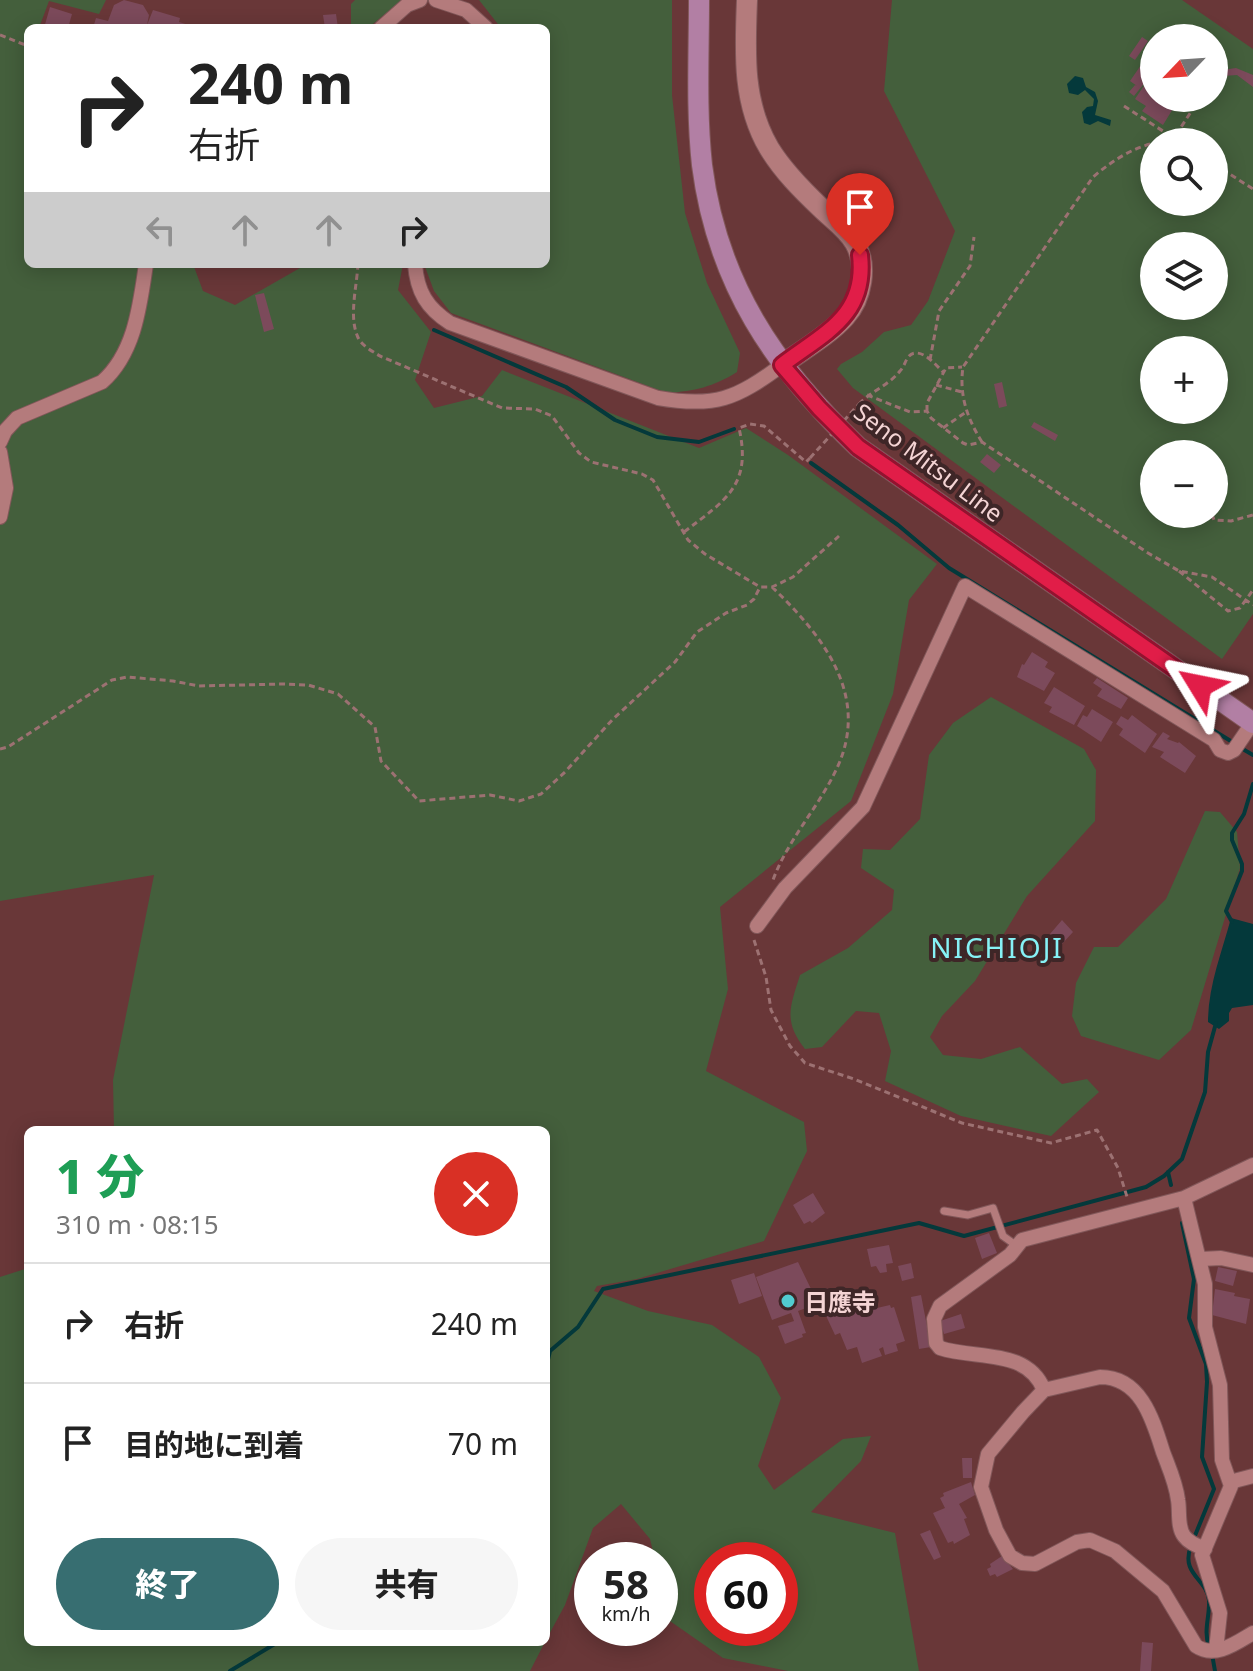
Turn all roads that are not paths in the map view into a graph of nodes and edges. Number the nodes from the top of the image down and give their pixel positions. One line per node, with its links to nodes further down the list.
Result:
1 (420, 0): 5 (street)
2 (436, 0): 6 (street)
3 (699, 0): 9 (main road, Seno Mitsu Line)
4 (747, 0): 9 (main road)
5 (386, 24)
6 (482, 24)
7 (145, 268): 10 (street)
8 (415, 268): 9 (street)
9 (782, 365): 13 (main road, Seno Mitsu Line)
10 (0, 442)
11 (0, 452): 12 (street)
12 (0, 517)
13 (1253, 722): 14 (street)
14 (757, 926)
15 (1253, 1165): 16 (street)
16 (1184, 1198): 18 (street); 19 (street)
17 (944, 1211): 18 (lane)
18 (1017, 1246): 21 (street)
19 (1201, 1259): 20 (street); 23 (street)
20 (1253, 1265)
21 (1044, 1390): 24 (street); 26 (street)
22 (1253, 1476): 23 (street)
23 (1230, 1482): 24 (street)
24 (1197, 1545): 26 (street)
25 (1253, 1633): 26 (street)
26 (1212, 1651)

